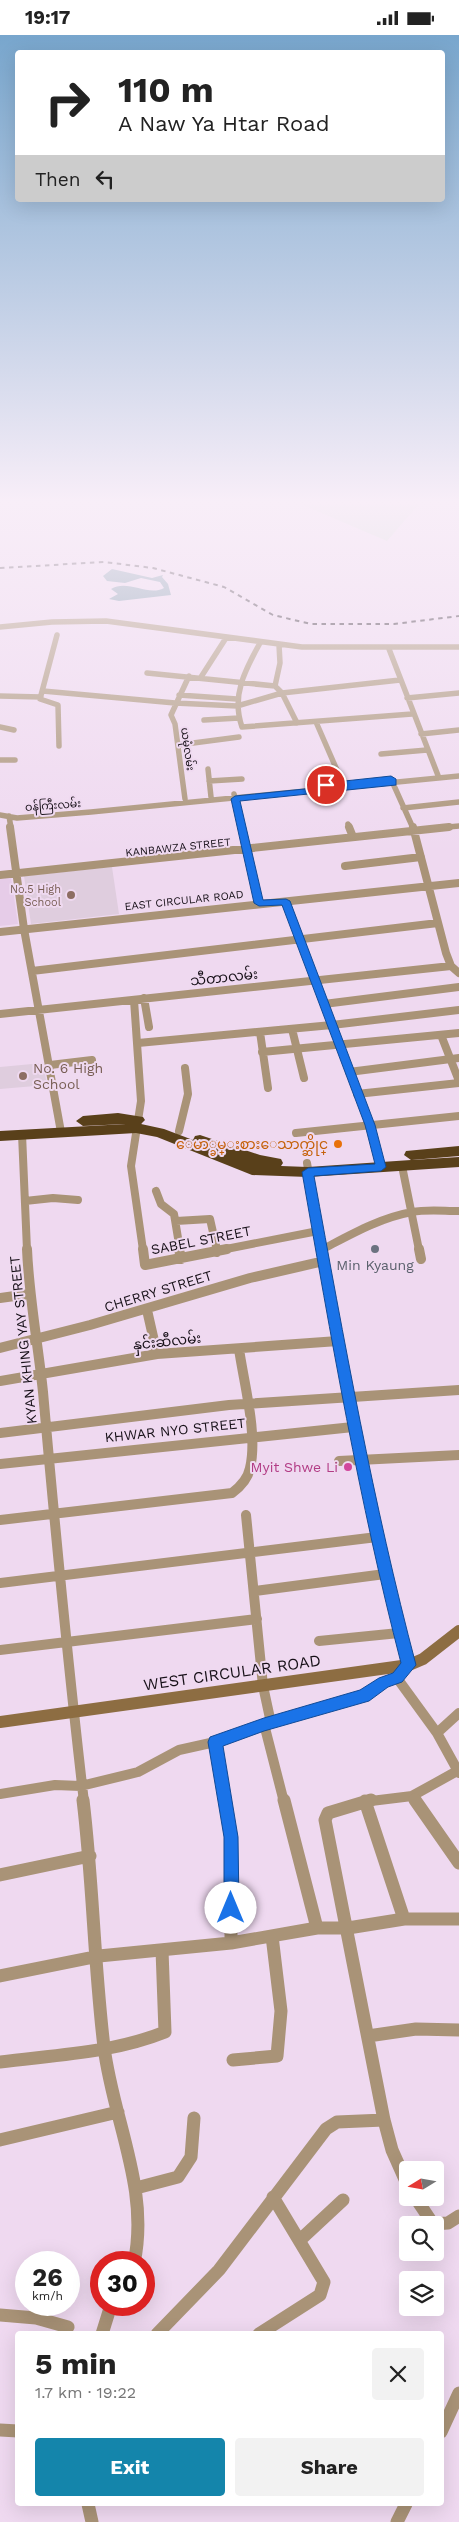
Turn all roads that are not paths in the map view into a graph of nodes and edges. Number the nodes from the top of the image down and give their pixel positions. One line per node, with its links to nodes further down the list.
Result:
1 (0, 627): 3 (street)
2 (57, 635): 18 (street)
3 (226, 638): 4 (street); 10 (street)
4 (260, 643): 5 (street); 12 (street)
5 (279, 645): 7 (street); 13 (street)
6 (459, 647): 7 (street)
7 (389, 649): 11 (street)
8 (147, 673): 9 (street)
9 (189, 676): 10 (street); 16 (street, ယမုံလမ်း)
10 (201, 677): 12 (street)
11 (400, 680): 14 (street); 19 (street)
12 (241, 681): 13 (street); 20 (street)
13 (275, 686): 14 (street)
14 (282, 693): 20 (street); 26 (street)
15 (459, 693): 19 (street)
16 (179, 695): 20 (street); 21 (street, ယမုံလမ်း)
17 (0, 696): 18 (street)
18 (42, 696): 21 (street); 33 (street)
19 (407, 698): 22 (street)
20 (237, 702): 21 (street); 23 (street)
21 (175, 703): 32 (street, ယမုံလမ်း)
22 (412, 714): 25 (street); 30 (street)
23 (239, 717): 24 (street); 26 (street)
24 (204, 720)
25 (316, 722): 26 (street); 45 (street)
26 (297, 723)
27 (0, 727): 28 (street)
28 (14, 730)
29 (459, 730): 30 (street)
30 (421, 734): 34 (street)
31 (239, 737): 32 (street)
32 (178, 745): 48 (street, ယမုံလမ်း)
33 (59, 746)
34 (427, 750): 35 (street); 40 (street)
35 (381, 754)
36 (0, 760): 37 (street)
37 (15, 760)
38 (208, 769): 43 (street)
39 (459, 771): 40 (street, ဝန်ကြီးလမ်း)
40 (438, 776): 41 (street, ဝန်ကြီးလမ်း); 44 (street, ဝန်ကြီးလမ်း)
41 (459, 776)
42 (242, 779): 43 (street)
43 (209, 781): 46 (street)
44 (392, 781): 45 (street, ဝန်ကြီးလမ်း); 47 (street, ဝန်ကြီးလမ်း); 50 (street)
45 (343, 784): 47 (street, ဝန်ကြီးလမ်း)
46 (211, 797): 47 (street, ဝန်ကြီးလမ်း); 48 (street, ဝန်ကြီးလမ်း)
47 (235, 797): 52 (street, ဝန်ကြီးလမ်း); 58 (street)
48 (185, 799): 52 (street, ဝန်ကြီးလမ်း)
49 (459, 802): 50 (street)
50 (403, 808): 56 (street)
51 (0, 815): 52 (street)
52 (9, 819): 53 (street); 61 (street)
53 (0, 822)
54 (348, 824): 57 (street)
55 (459, 826): 56 (street, KANBAWZA STREET)
56 (414, 830): 57 (street, KANBAWZA STREET); 59 (street)
57 (353, 837): 58 (street, KANBAWZA STREET)
58 (247, 849): 61 (street, KANBAWZA STREET); 66 (street)
59 (421, 857): 60 (street); 64 (street)
60 (345, 865)
61 (18, 873): 62 (street, KANBAWZA STREET); 68 (street)
62 (0, 875)
63 (459, 883): 64 (street, EAST CIRCULAR ROAD)
64 (428, 886): 65 (street, EAST CIRCULAR ROAD); 67 (street)
65 (286, 901): 66 (street, EAST CIRCULAR ROAD); 70 (street)
66 (259, 903): 68 (street, EAST CIRCULAR ROAD)
67 (438, 923): 70 (street); 71 (street)
68 (24, 929): 69 (street, EAST CIRCULAR ROAD); 72 (street)
69 (0, 932)
70 (301, 939): 72 (street); 74 (street)
71 (451, 966): 73 (street); 74 (street, သီတာလမ်း)
72 (32, 971): 79 (street)
73 (459, 973)
74 (315, 979): 76 (street, သီတာလမ်း); 78 (street)
75 (459, 987): 78 (street)
76 (144, 998): 77 (street, သီတာလမ်း); 83 (street)
77 (134, 999): 79 (street, သီတာလမ်း); 88 (street)
78 (324, 1004): 82 (street)
79 (39, 1010): 81 (street, သီတာလမ်း); 94 (street)
80 (459, 1010): 82 (street)
81 (0, 1014)
82 (332, 1025): 84 (street); 89 (street)
83 (149, 1027)
84 (292, 1029): 85 (street); 90 (street)
85 (260, 1032): 88 (street); 91 (street)
86 (459, 1033): 87 (street)
87 (441, 1035): 89 (street); 92 (street)
88 (138, 1043): 102 (street)
89 (339, 1046): 90 (street); 96 (street)
90 (297, 1050): 91 (street); 97 (street)
91 (262, 1052): 99 (street)
92 (455, 1058): 96 (street); 98 (street)
93 (92, 1060): 94 (street)
94 (50, 1065): 105 (street)
95 (185, 1068): 106 (street)
96 (349, 1072): 100 (street)
97 (304, 1078)
98 (459, 1082): 100 (street)
99 (268, 1088)
100 (357, 1094): 103 (street)
101 (459, 1115): 103 (street)
102 (137, 1124): 105 (highway); 106 (highway); 114 (highway); 124 (street, SABEL STREET)
103 (370, 1125): 107 (street); 112 (street)
104 (0, 1127): 105 (highway)
105 (60, 1127): 108 (highway)
106 (179, 1131): 114 (highway)
107 (296, 1133)
108 (22, 1134): 109 (highway); 117 (street, KYAN KHING YAY STREET)
109 (0, 1136)
110 (459, 1151): 112 (highway)
111 (459, 1162): 113 (highway)
112 (380, 1163): 113 (highway); 114 (highway)
113 (402, 1166): 119 (street)
114 (307, 1167): 121 (street)
115 (156, 1191): 120 (street)
116 (78, 1200): 117 (street)
117 (25, 1201): 127 (street, KYAN KHING YAY STREET)
118 (459, 1211): 119 (street)
119 (413, 1212): 122 (street); 125 (street)
120 (176, 1221): 123 (street); 124 (street)
121 (318, 1231): 122 (street); 123 (street, SABEL STREET)
122 (321, 1249): 126 (street)
123 (217, 1252): 124 (street, SABEL STREET)
124 (181, 1259)
125 (421, 1259)
126 (324, 1261): 129 (street, CHERRY STREET); 131 (street)
127 (30, 1294): 128 (street); 130 (street, KYAN KHING YAY STREET)
128 (0, 1299)
129 (147, 1310): 130 (street, CHERRY STREET); 134 (street)
130 (37, 1340): 132 (street, CHERRY STREET); 135 (street, KYAN KHING YAY STREET)
131 (338, 1341): 133 (street, နှင်းဆီလမ်း); 138 (street)
132 (0, 1348)
133 (239, 1349): 134 (street, နှင်းဆီလမ်း); 139 (street)
134 (157, 1354): 135 (street, နှင်းဆီလမ်း)
135 (41, 1374): 136 (street, နှင်းဆီလမ်း); 140 (street, KYAN KHING YAY STREET)
136 (0, 1381)
137 (459, 1390): 138 (street)
138 (347, 1395): 139 (street); 141 (street)
139 (246, 1404): 140 (street); 143 (street)
140 (46, 1426): 142 (street); 145 (street, KYAN KHING YAY STREET)
141 (353, 1427): 143 (street, KHWAR NYO STREET); 146 (street)
142 (0, 1433)
143 (250, 1436): 145 (street, KHWAR NYO STREET); 149 (street)
144 (459, 1455): 146 (street)
145 (49, 1458): 148 (street, KHWAR NYO STREET); 149 (street, KYAN KHING YAY STREET)
146 (361, 1460): 147 (street); 152 (street)
147 (339, 1461)
148 (0, 1464)
149 (53, 1514): 151 (street); 155 (street, KYAN KHING YAY STREET)
150 (246, 1515): 153 (street)
151 (0, 1520)
152 (377, 1537): 153 (street); 154 (street)
153 (249, 1551): 155 (street); 157 (street)
154 (385, 1574): 157 (street); 159 (street)
155 (59, 1576): 156 (street); 162 (street, KYAN KHING YAY STREET)
156 (0, 1583)
157 (255, 1591): 158 (street)
158 (257, 1619): 162 (street); 166 (street)
159 (399, 1633): 161 (street); 164 (street)
160 (455, 1638): 164 (street, WEST CIRCULAR ROAD)
161 (319, 1641)
162 (65, 1643): 163 (street); 167 (street, KYAN KHING YAY STREET)
163 (0, 1650)
164 (409, 1665): 165 (street); 166 (street, WEST CIRCULAR ROAD)
165 (397, 1678): 170 (street); 171 (street)
166 (263, 1686): 167 (street, WEST CIRCULAR ROAD); 170 (street)
167 (72, 1712): 169 (street, WEST CIRCULAR ROAD); 174 (street, KYAN KHING YAY STREET)
168 (459, 1713): 171 (street)
169 (0, 1721)
170 (267, 1724): 172 (street); 183 (street)
171 (437, 1733): 173 (street)
172 (215, 1742): 174 (street); 186 (street)
173 (459, 1771): 176 (street)
174 (81, 1786): 175 (street); 178 (street, KYAN KHING YAY STREET)
175 (0, 1795)
176 (412, 1796): 177 (street); 179 (street)
177 (365, 1801): 181 (street); 184 (street)
178 (90, 1856): 180 (street); 188 (street, KYAN KHING YAY STREET)
179 (459, 1863)
180 (0, 1875)
181 (404, 1919): 182 (street); 184 (street)
182 (459, 1919)
183 (318, 1928): 184 (street); 185 (street)
184 (348, 1928): 191 (street)
185 (272, 1936): 186 (street); 193 (street)
186 (231, 1943): 187 (street)
187 (162, 1950): 188 (street); 192 (street)
188 (99, 1956): 189 (street); 192 (street, KYAN KHING YAY STREET)
189 (0, 1976)
190 (459, 2030): 191 (street)
191 (368, 2036): 197 (street)
192 (104, 2048): 194 (street); 195 (street, KYAN KHING YAY STREET)
193 (234, 2060)
194 (0, 2062)
195 (118, 2113): 198 (street); 200 (street, KYAN KHING YAY STREET)
196 (194, 2118): 200 (street)
197 (384, 2120): 199 (street); 201 (street)
198 (0, 2140)
199 (399, 2166)
200 (136, 2188): 206 (street, KYAN KHING YAY STREET)
201 (273, 2197): 205 (street); 211 (street)
202 (343, 2200): 205 (street)
203 (421, 2206): 204 (street)
204 (459, 2216)
205 (300, 2240): 212 (street)
206 (136, 2251)
207 (0, 2315): 209 (street)
208 (108, 2316): 210 (street)
209 (68, 2327)
210 (103, 2331)
211 (160, 2331)
212 (264, 2331)
213 (459, 2393): 214 (street)
214 (444, 2426)
215 (0, 2430): 216 (street)
216 (15, 2431)
217 (88, 2506): 219 (street)
218 (405, 2506): 220 (street)
219 (92, 2522)
220 (397, 2522)

